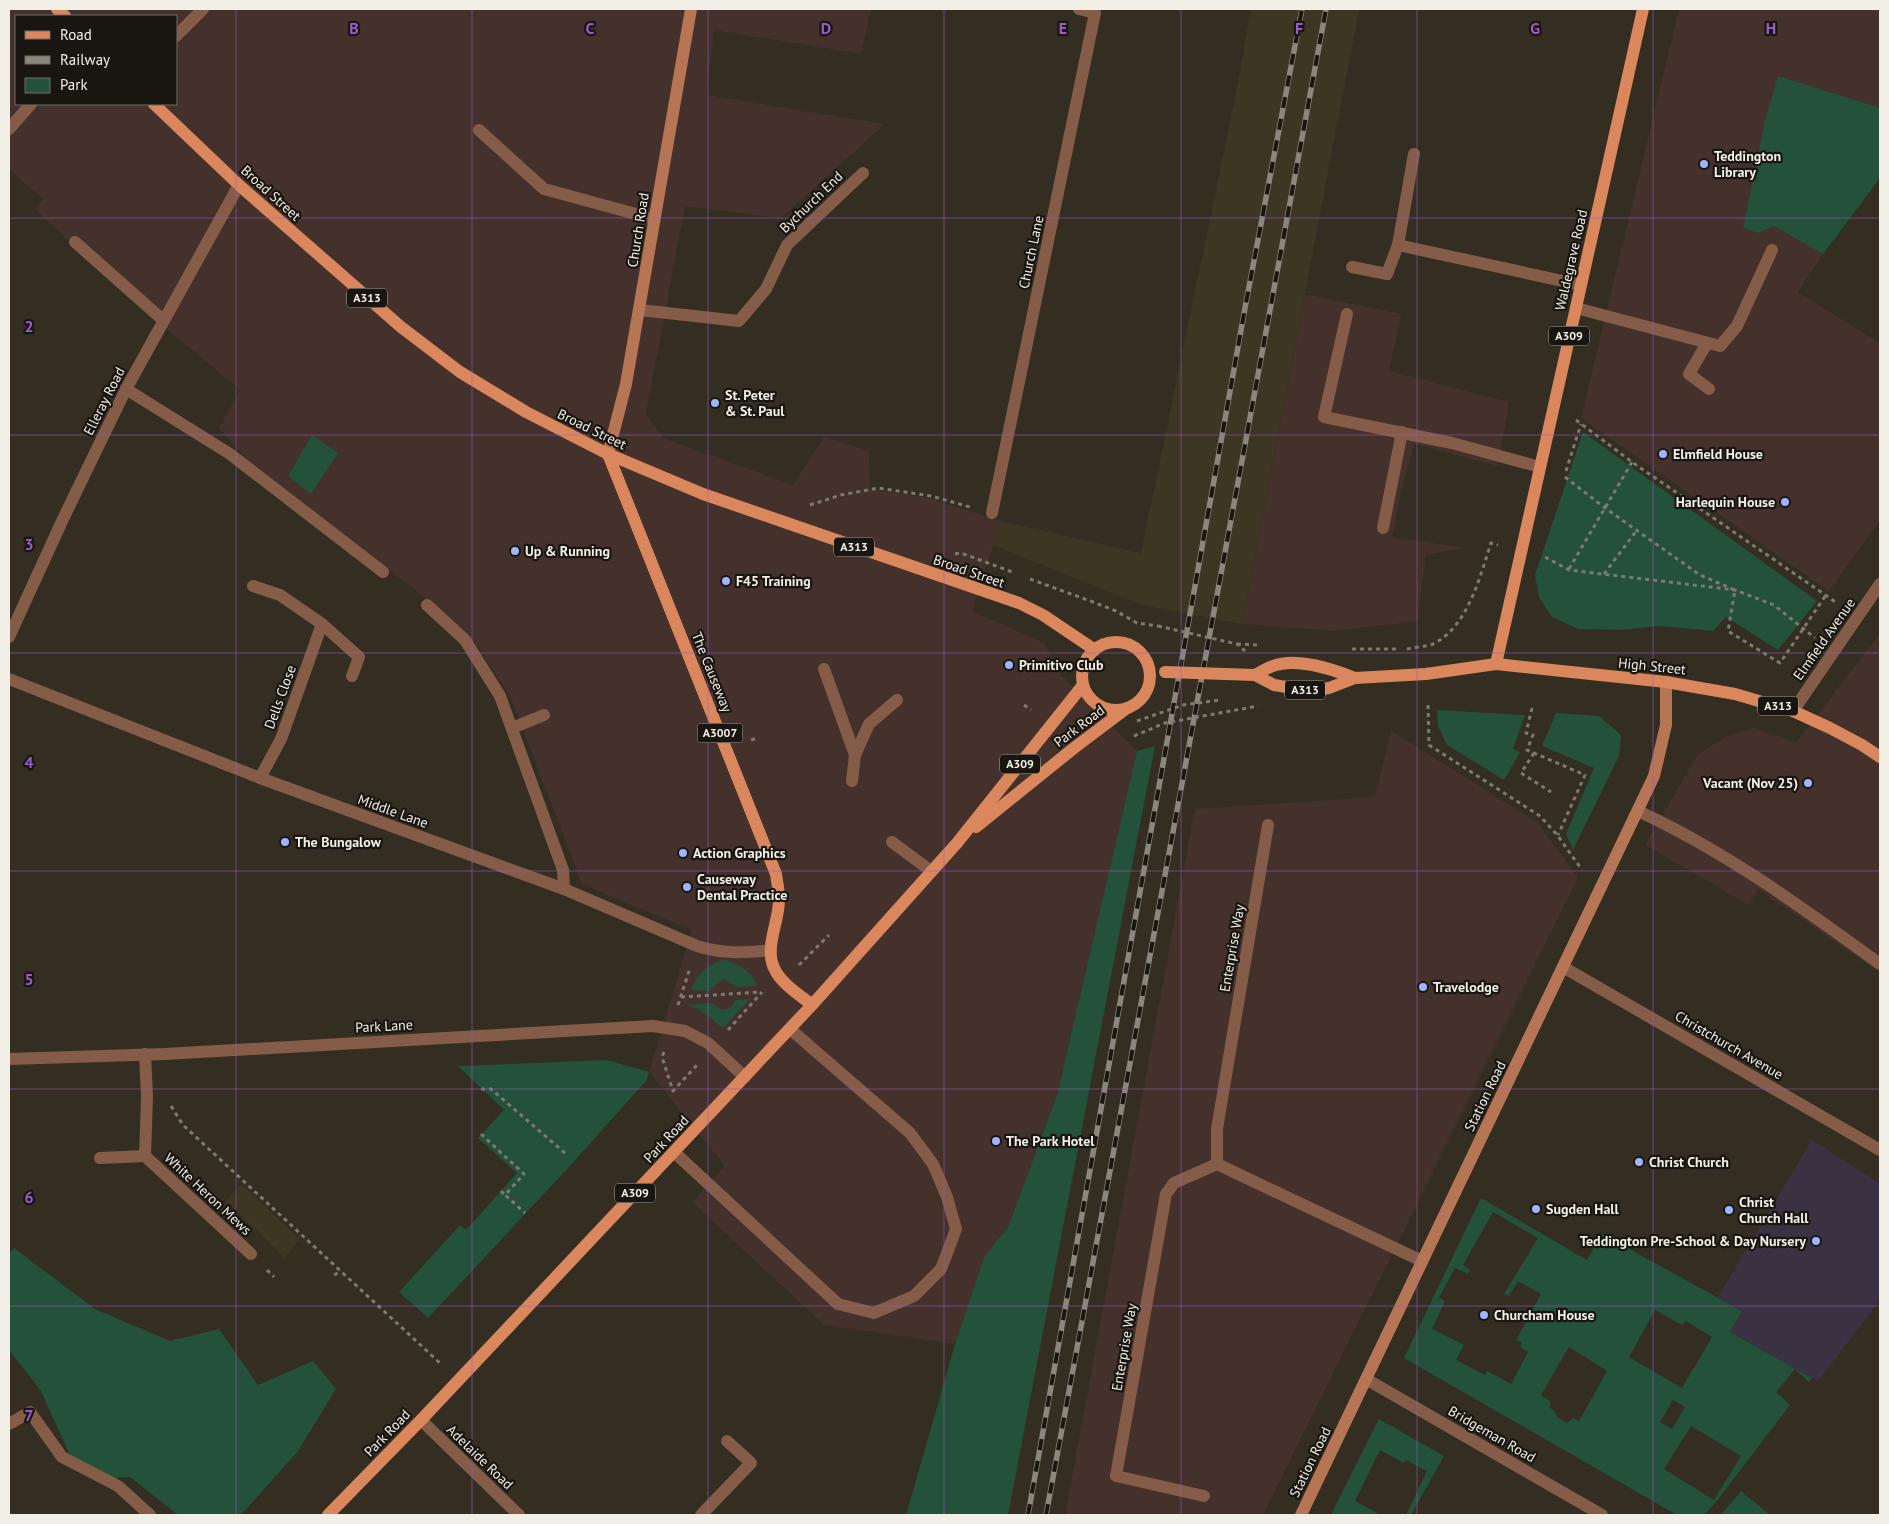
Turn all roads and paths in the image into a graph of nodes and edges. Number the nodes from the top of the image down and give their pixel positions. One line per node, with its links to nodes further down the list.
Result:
1 (203, 9): 5 (street)
2 (691, 9): 13 (main road, Church Road)
3 (1079, 9): 33 (street, Church Lane)
4 (1642, 9): 18 (main road, Waldegrave Road / A309)
5 (178, 34)
6 (30, 105): 8 (street)
7 (155, 105): 12 (main road, Broad Street / A313)
8 (9, 129)
9 (480, 130): 13 (street)
10 (1414, 154): 15 (street)
11 (863, 173): 20 (street, Bychurch End)
12 (239, 185): 22 (street, Elleray Road); 28 (main road, Broad Street / A313)
13 (654, 219): 20 (main road, Church Road)
14 (75, 242): 22 (street)
15 (1398, 245): 17 (street); 18 (street)
16 (1772, 250): 23 (street)
17 (1352, 267)
18 (1581, 285): 19 (main road, Waldegrave Road / A309)
19 (1576, 308): 23 (street); 26 (main road, Waldegrave Road / A309)
20 (640, 310): 28 (main road, Church Road)
21 (1347, 314): 27 (street)
22 (163, 320): 24 (street, Elleray Road)
23 (1707, 343): 25 (street)
24 (126, 389): 39 (street); 50 (street, Elleray Road)
25 (1708, 389)
26 (1554, 403): 29 (path); 30 (main road, Waldegrave Road / A309)
27 (1402, 432): 30 (street); 35 (street)
28 (608, 454): 34 (main road, Broad Street / A313); 92 (main road, The Causeway / A3007)
29 (1632, 462): 32 (path); 45 (path)
30 (1540, 467): 37 (main road, Waldegrave Road / A309)
31 (1565, 477): 32 (path)
32 (1605, 508): 36 (path); 38 (path)
33 (992, 513): 34 (path)
34 (770, 518): 52 (main road, Broad Street / A313)
35 (1383, 528)
36 (1637, 530): 40 (path); 44 (path)
37 (1522, 551): 38 (path); 51 (path); 55 (main road, Waldegrave Road / A309)
38 (1569, 570): 40 (path)
39 (383, 572)
40 (1604, 574): 44 (path)
41 (1026, 578): 54 (path, bridge)
42 (1880, 584): 47 (street, Elmfield Avenue)
43 (253, 586): 48 (street)
44 (1735, 590): 49 (path); 49 (path)
45 (1826, 595): 47 (path); 49 (path)
46 (427, 605): 73 (street)
47 (1858, 617): 53 (street, Elmfield Avenue)
48 (322, 624): 59 (street); 80 (street, Dells Close)
49 (1804, 628): 53 (path)
50 (9, 637)
51 (1344, 649)
52 (1095, 650): 57 (main road); 63 (main road)
53 (1833, 652): 70 (street, Elmfield Avenue)
54 (1246, 654)
55 (1496, 664): 60 (main road, High Street / A313); 62 (main road, High Street / A313)
56 (824, 669): 78 (street)
57 (1150, 674): 58 (main road, A313, bridge); 68 (main road)
58 (1255, 675): 60 (main road, A313); 60 (main road, A313)
59 (352, 676)
60 (1355, 678)
61 (9, 679): 80 (street, Middle Lane)
62 (1666, 682): 70 (main road, High Street / A313); 83 (main road, Station Road)
63 (1082, 685): 68 (main road); 87 (main road, Park Road / A309)
64 (1229, 699): 72 (path, bridge)
65 (897, 700): 78 (street)
66 (1428, 705): 85 (path)
67 (1258, 706): 74 (path, bridge)
68 (1127, 708): 87 (main road, Park Road / A309)
69 (1532, 708): 77 (path)
70 (1792, 711): 79 (main road, High Street / A313)
71 (544, 715): 73 (street)
72 (1137, 721)
73 (512, 728): 89 (street)
74 (1134, 736)
75 (757, 738): 76 (path)
76 (751, 740)
77 (1534, 753): 82 (path); 85 (path)
78 (855, 755): 81 (street)
79 (1880, 758)
80 (260, 778): 89 (street, Middle Lane)
81 (852, 780)
82 (1551, 792)
83 (1638, 811): 90 (main road, Station Road); 93 (street)
84 (1268, 825): 113 (street, Enterprise Way)
85 (1558, 836): 90 (path)
86 (892, 842): 88 (street)
87 (957, 843): 88 (main road, Park Road / A309)
88 (930, 871): 98 (main road, Park Road / A309)
89 (564, 889): 92 (street, Middle Lane)
90 (1599, 893): 94 (main road, Station Road)
91 (829, 935): 95 (path)
92 (771, 950): 95 (main road, The Causeway / A3007)
93 (1880, 964)
94 (1563, 967): 108 (street, Christchurch Avenue); 118 (main road, Station Road)
95 (782, 980): 96 (path); 98 (main road, The Causeway / A3007)
96 (762, 992): 97 (path); 100 (path)
97 (681, 997)
98 (812, 1005): 99 (main road, Park Road / A309)
99 (790, 1029): 103 (main road, Park Road / A309); 109 (street)
100 (713, 1047): 101 (street, Park Lane); 103 (street, Park Lane); 105 (path)
101 (144, 1054): 102 (street, Park Lane); 111 (street, White Heron Mews)
102 (9, 1059)
103 (745, 1077): 109 (main road, Park Road / A309)
104 (481, 1089): 110 (path)
105 (673, 1091)
106 (170, 1104): 119 (path)
107 (482, 1134): 115 (path)
108 (1880, 1150)
109 (674, 1152): 122 (main road, Park Road / A309)
110 (566, 1154)
111 (145, 1156): 112 (street, White Heron Mews); 117 (street, White Heron Mews)
112 (100, 1158)
113 (1217, 1164): 118 (street); 126 (street, Enterprise Way)
114 (501, 1191): 115 (path)
115 (506, 1195): 116 (path)
116 (525, 1213)
117 (250, 1254)
118 (1422, 1261): 121 (main road, Station Road)
119 (341, 1271): 120 (path); 122 (path)
120 (334, 1275)
121 (1366, 1379): 131 (main road, Station Road); 132 (street, Bridgeman Road)
122 (458, 1380): 123 (main road, Park Road / A309)
123 (421, 1420): 128 (main road, Park Road / A309); 129 (street, Adelaide Road)
124 (9, 1424): 127 (street)
125 (728, 1441): 130 (street)
126 (1204, 1496)
127 (150, 1515)
128 (328, 1515)
129 (519, 1515)
130 (701, 1515)
131 (1301, 1515)
132 (1602, 1515)

